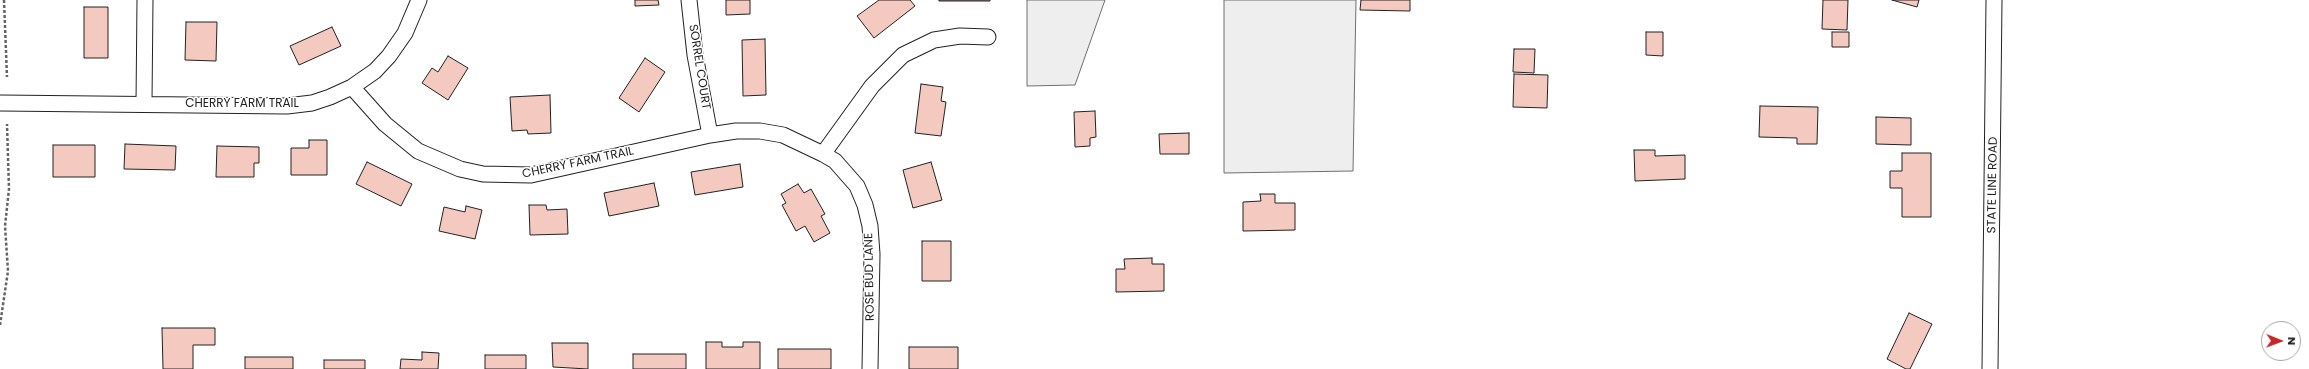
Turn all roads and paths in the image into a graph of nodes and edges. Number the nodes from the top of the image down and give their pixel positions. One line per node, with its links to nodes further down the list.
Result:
1 (4, 0): 7 (path)
2 (145, 0): 10 (street)
3 (419, 0): 8 (street)
4 (689, 0): 12 (street, SORREL COURT)
5 (1994, 0): 16 (street, STATE LINE ROAD)
6 (988, 37): 13 (street)
7 (7, 77)
8 (352, 87): 10 (street, CHERRY FARM TRAIL); 12 (street, CHERRY FARM TRAIL)
9 (0, 103): 10 (street, CHERRY FARM TRAIL)
10 (144, 103)
11 (7, 124): 14 (path)
12 (710, 135): 13 (street, CHERRY FARM TRAIL)
13 (824, 154): 15 (street, ROSE BUD LANE)
14 (0, 325)
15 (870, 369)
16 (1990, 369)

